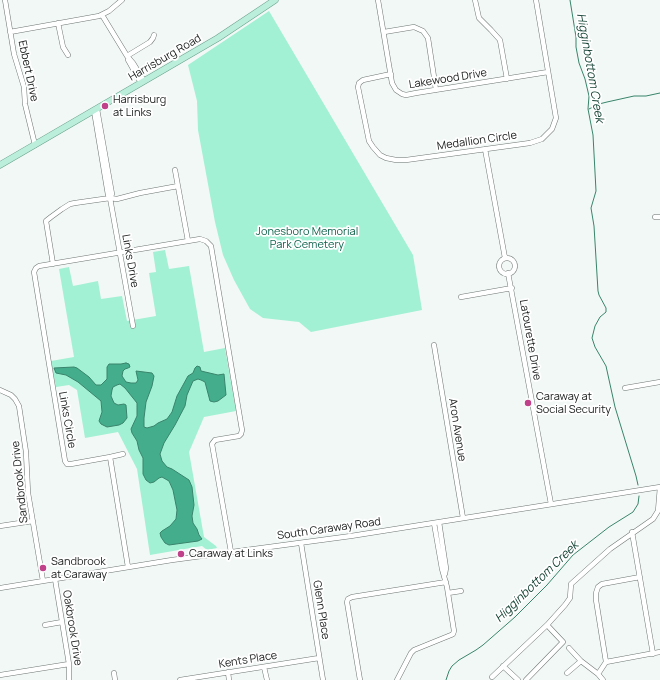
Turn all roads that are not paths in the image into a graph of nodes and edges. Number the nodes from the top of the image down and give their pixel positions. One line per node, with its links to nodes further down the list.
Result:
1 (5, 0): 9 (street, Ebbert Drive)
2 (122, 0): 7 (street)
3 (275, 0): 17 (main road, Harrisburg Road)
4 (378, 0): 10 (street, Lakewood Drive)
5 (474, 0): 16 (street)
6 (536, 0): 14 (street, Medallion Circle)
7 (102, 15): 8 (street); 13 (street)
8 (58, 23): 9 (street); 12 (street)
9 (10, 32): 20 (street, Ebbert Drive)
10 (384, 32): 15 (street, Lakewood Drive); 18 (street)
11 (154, 35): 13 (street)
12 (68, 55)
13 (127, 56): 17 (street)
14 (548, 72): 16 (street, Lakewood Drive); 21 (street, Medallion Circle)
15 (391, 74): 18 (street, Lakewood Drive); 21 (street, Medallion Circle)
16 (507, 79): 18 (street, Lakewood Drive)
17 (143, 82): 19 (main road, Harrisburg Road)
18 (436, 90)
19 (95, 110): 20 (main road, Harrisburg Road); 25 (street, Links Drive)
20 (35, 145): 22 (main road, Harrisburg Road)
21 (485, 149): 28 (street)
22 (0, 165)
23 (175, 170): 24 (street)
24 (178, 186): 25 (street); 26 (street)
25 (110, 198): 27 (street, Links Drive); 29 (street)
26 (188, 241): 27 (street, Links Circle); 48 (street, Links Circle)
27 (120, 252): 29 (street, Links Circle); 33 (street, Links Drive)
28 (505, 258): 30 (street); 30 (street)
29 (53, 264): 39 (street, Links Circle)
30 (508, 273): 31 (street, Latourette Drive)
31 (512, 288): 32 (street); 41 (street, Latourette Drive)
32 (460, 297)
33 (133, 326)
34 (434, 345): 42 (street, Aron Avenue)
35 (660, 382): 36 (street)
36 (625, 388)
37 (0, 390): 43 (street, Sandbrook Drive)
38 (123, 454): 39 (street)
39 (110, 457): 49 (street)
40 (660, 487): 41 (street, South Caraway Road); 46 (street)
41 (551, 504): 42 (street, South Caraway Road)
42 (462, 518): 44 (street, South Caraway Road)
43 (33, 520): 45 (street); 53 (street, Sandbrook Drive)
44 (436, 522): 47 (street, South Caraway Road); 52 (street)
45 (0, 526)
46 (632, 532): 50 (street); 59 (street)
47 (301, 543): 48 (street, South Caraway Road); 63 (street, Glenn Place)
48 (231, 552): 49 (street, South Caraway Road)
49 (128, 567): 51 (street, South Caraway Road)
50 (640, 577): 62 (street); 65 (street)
51 (55, 579): 53 (street, South Caraway Road); 57 (street, Oakbrook Drive)
52 (446, 580): 56 (street); 82 (street)
53 (43, 581): 54 (street, South Caraway Road)
54 (0, 588)
55 (461, 591): 56 (street)
56 (448, 593): 83 (street)
57 (62, 622): 58 (street); 66 (street, Oakbrook Drive)
58 (45, 625)
59 (546, 625): 67 (street); 85 (street)
60 (569, 648): 64 (street)
61 (660, 652): 62 (street)
62 (653, 654): 65 (street)
63 (319, 658): 68 (street, Kents Place); 81 (street, Glenn Place)
64 (581, 661): 71 (street); 72 (street)
65 (606, 662): 72 (street)
66 (69, 664): 73 (street); 76 (street, Oakbrook Drive)
67 (503, 666): 74 (street); 84 (street)
68 (264, 667): 69 (street, Kents Place); 80 (street)
69 (228, 672): 75 (street, Kents Place); 79 (street)
70 (114, 673): 77 (street)
71 (567, 673)
72 (598, 674): 86 (street)
73 (0, 675)
74 (492, 677)
75 (191, 679): 78 (street, Kents Place)
76 (69, 680)
77 (115, 680)
78 (180, 680)
79 (229, 680)
80 (267, 680)
81 (323, 680)
82 (360, 680)
83 (397, 680)
84 (518, 680)
85 (526, 680)
86 (603, 680)

